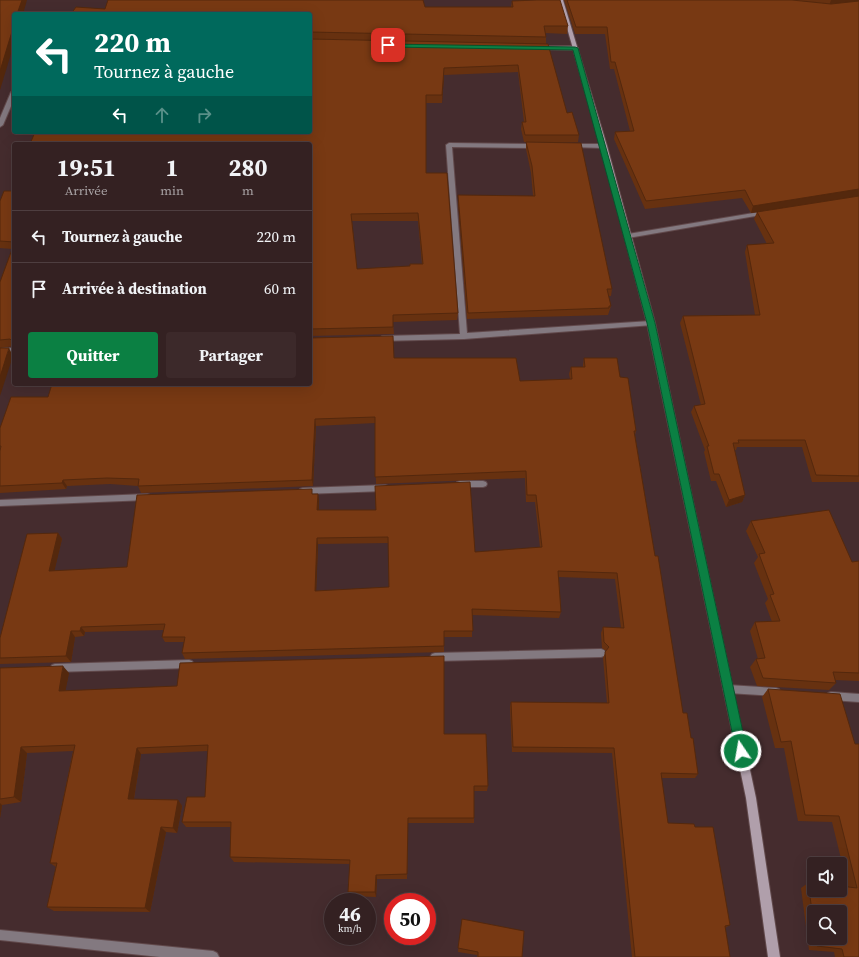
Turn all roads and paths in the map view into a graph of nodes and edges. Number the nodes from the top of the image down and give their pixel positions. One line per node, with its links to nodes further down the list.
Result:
1 (562, 0): 3 (main road)
2 (536, 48): 3 (street)
3 (575, 48): 8 (main road)
4 (12, 97): 5 (street)
5 (0, 125)
6 (542, 146): 12 (street)
7 (565, 146): 8 (street)
8 (604, 146): 10 (main road)
9 (774, 212): 10 (street)
10 (628, 236): 11 (main road)
11 (651, 323): 12 (street); 26 (main road)
12 (464, 336): 13 (street)
13 (372, 339)
14 (0, 351): 15 (street)
15 (12, 351)
16 (483, 484): 17 (street)
17 (452, 485)
18 (396, 487): 19 (street)
19 (294, 491)
20 (160, 497): 21 (street)
21 (0, 503)
22 (601, 653): 23 (street)
23 (427, 658)
24 (198, 664): 25 (street)
25 (48, 668)
26 (728, 688): 27 (street); 32 (main road)
27 (782, 692)
28 (821, 695): 29 (street)
29 (859, 698)
30 (0, 935): 31 (street)
31 (213, 957)
32 (774, 957)

